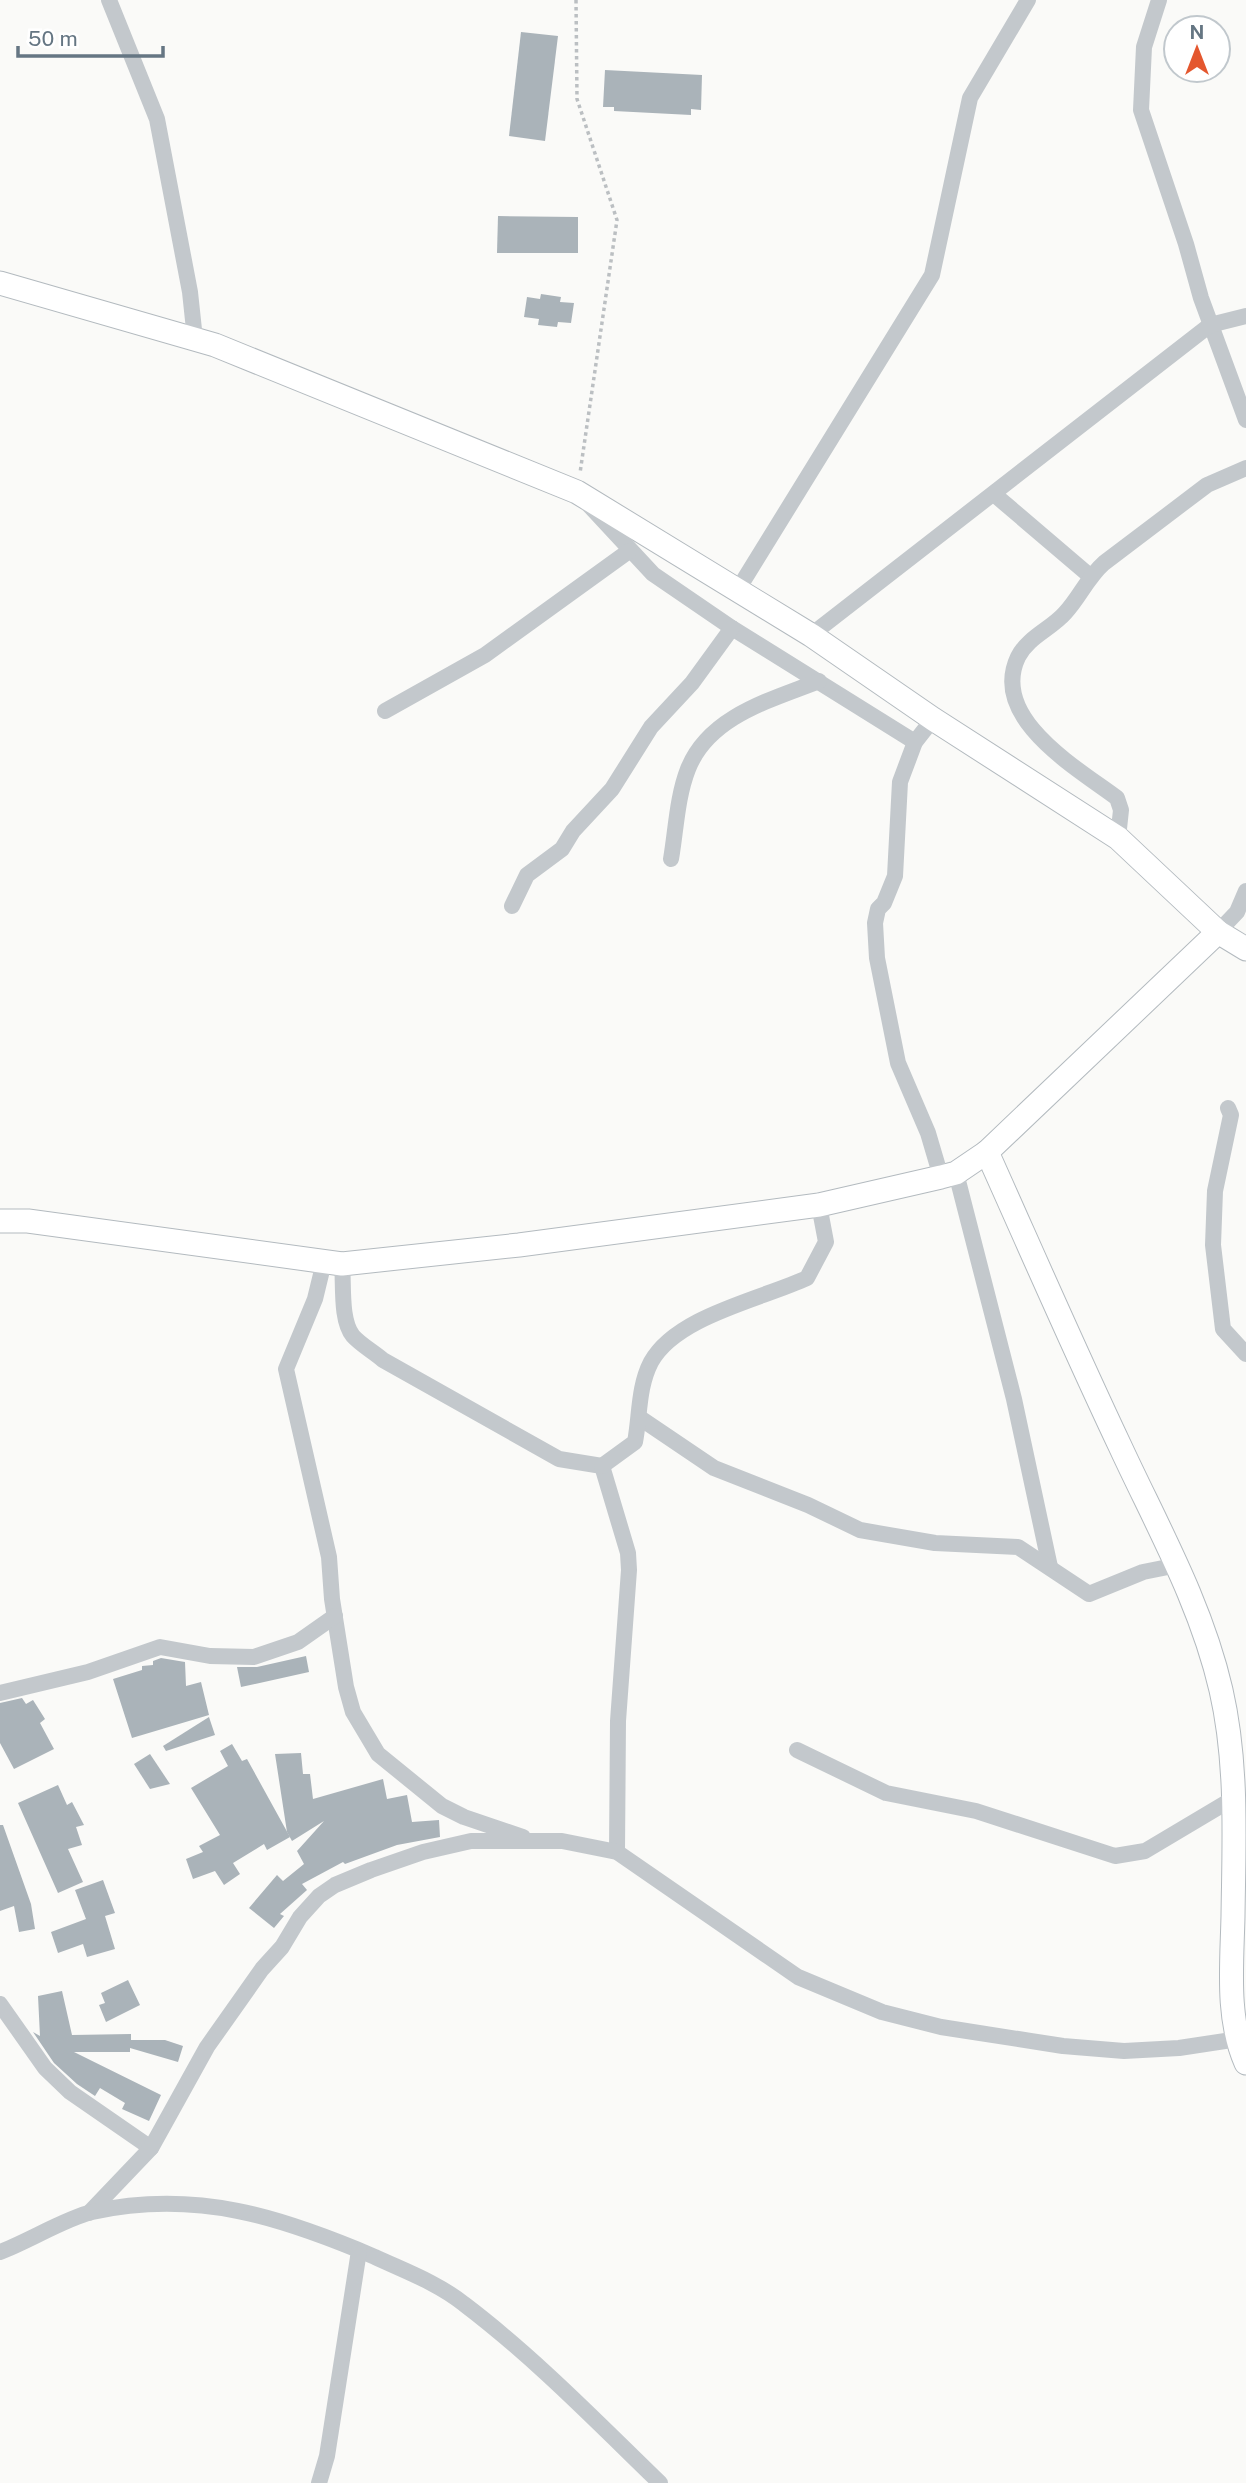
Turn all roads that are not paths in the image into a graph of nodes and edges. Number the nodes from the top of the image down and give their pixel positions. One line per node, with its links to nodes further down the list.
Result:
1 (109, 0): 7 (street)
2 (1028, 0): 14 (street)
3 (1159, 0): 6 (street)
4 (0, 283): 7 (street)
5 (1246, 316): 6 (street)
6 (1210, 325): 8 (street); 11 (street)
7 (195, 339): 10 (street)
8 (1246, 420)
9 (1246, 468): 13 (street)
10 (577, 492): 12 (street); 14 (street)
11 (995, 495): 13 (street); 16 (street)
12 (629, 551): 15 (street); 18 (street)
13 (1090, 576): 21 (street)
14 (737, 591): 16 (street)
15 (732, 628): 17 (street); 24 (street)
16 (811, 635): 19 (street)
17 (818, 681): 20 (street); 22 (street)
18 (385, 711)
19 (933, 719): 20 (street); 21 (street)
20 (915, 742): 29 (street)
21 (1118, 838): 25 (street)
22 (671, 859)
23 (1246, 891): 25 (street)
24 (512, 906)
25 (1218, 932): 26 (street); 28 (street)
26 (1246, 949)
27 (1228, 1108): 33 (street)
28 (988, 1152): 29 (street); 36 (street)
29 (948, 1175): 30 (street); 37 (street)
30 (818, 1205): 32 (street); 34 (street)
31 (0, 1221): 32 (street)
32 (333, 1263): 35 (street); 38 (street)
33 (1246, 1354)
34 (640, 1418): 35 (street); 37 (street)
35 (602, 1466): 43 (street)
36 (1178, 1565): 37 (street); 41 (street)
37 (1050, 1567)
38 (335, 1616): 39 (street); 42 (street)
39 (0, 1693)
40 (797, 1750): 41 (street)
41 (1234, 1798): 44 (street)
42 (534, 1842): 43 (street); 48 (street)
43 (617, 1852): 46 (street)
44 (1239, 1991): 46 (street)
45 (0, 2004): 48 (street)
46 (1238, 2039): 47 (street)
47 (1246, 2063)
48 (150, 2148): 49 (street)
49 (89, 2213): 50 (street); 51 (street)
50 (359, 2250): 52 (street); 53 (street)
51 (0, 2252)
52 (319, 2483)
53 (660, 2483)

